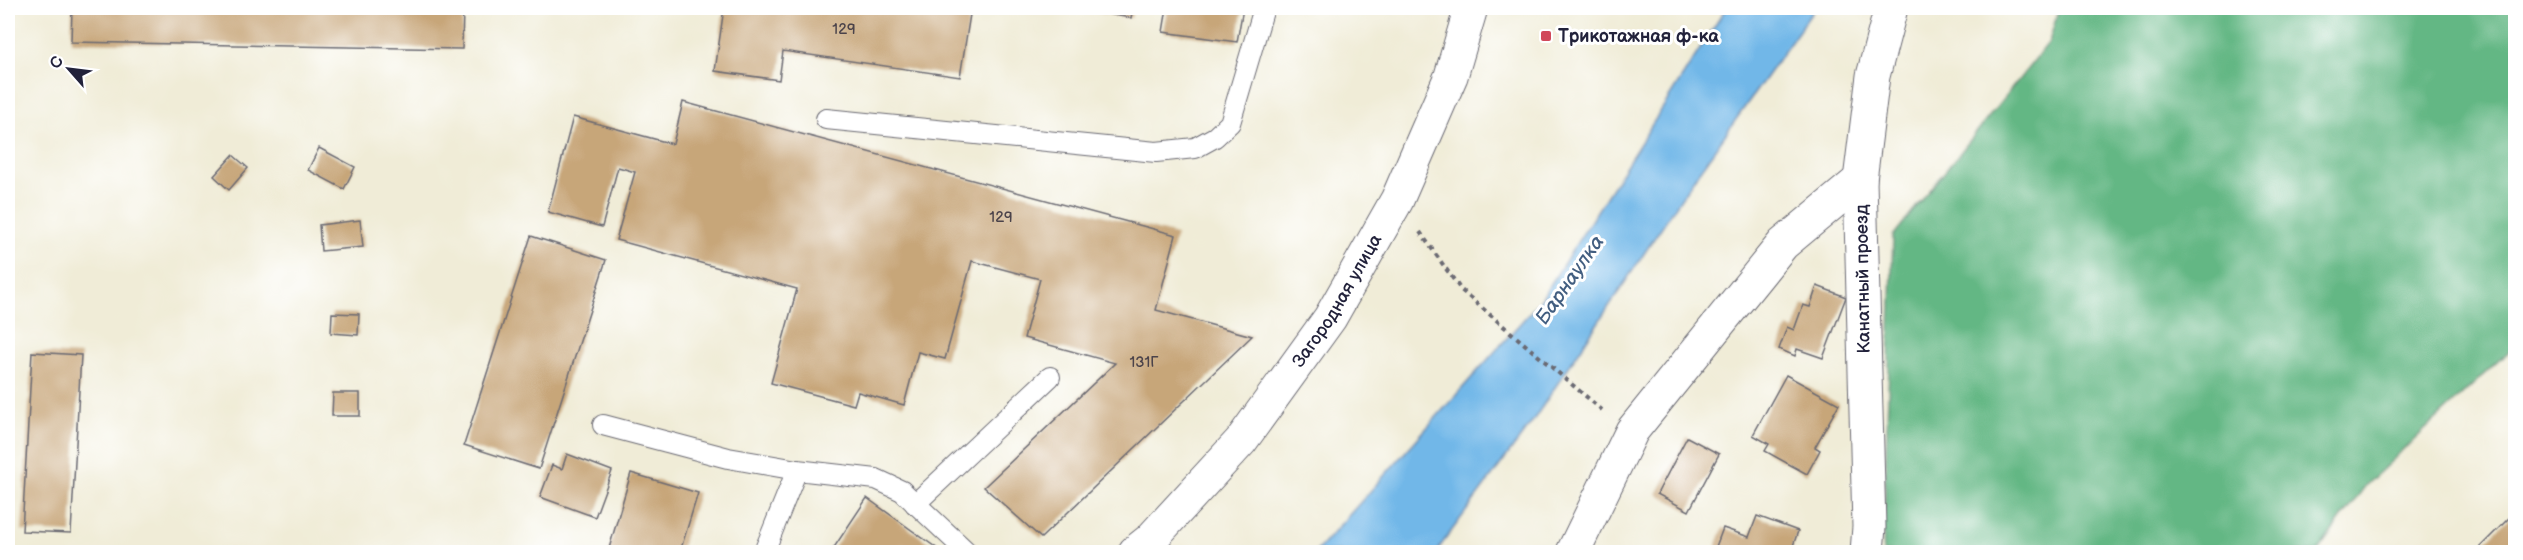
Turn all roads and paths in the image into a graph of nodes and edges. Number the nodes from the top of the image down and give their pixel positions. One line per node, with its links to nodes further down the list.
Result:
1 (1264, 8): 4 (lane)
2 (1471, 8): 6 (street, Загородная улица)
3 (1891, 8): 5 (street, Канатный проезд)
4 (826, 119)
5 (1860, 180): 15 (street); 16 (street, Канатный проезд)
6 (1397, 200): 8 (path); 14 (street, Загородная улица)
7 (1050, 377): 11 (lane)
8 (1588, 400)
9 (603, 425): 10 (lane)
10 (797, 470): 11 (lane); 12 (lane)
11 (915, 504): 13 (lane)
12 (764, 552)
13 (967, 552)
14 (1135, 552)
15 (1573, 552)
16 (1867, 552)

